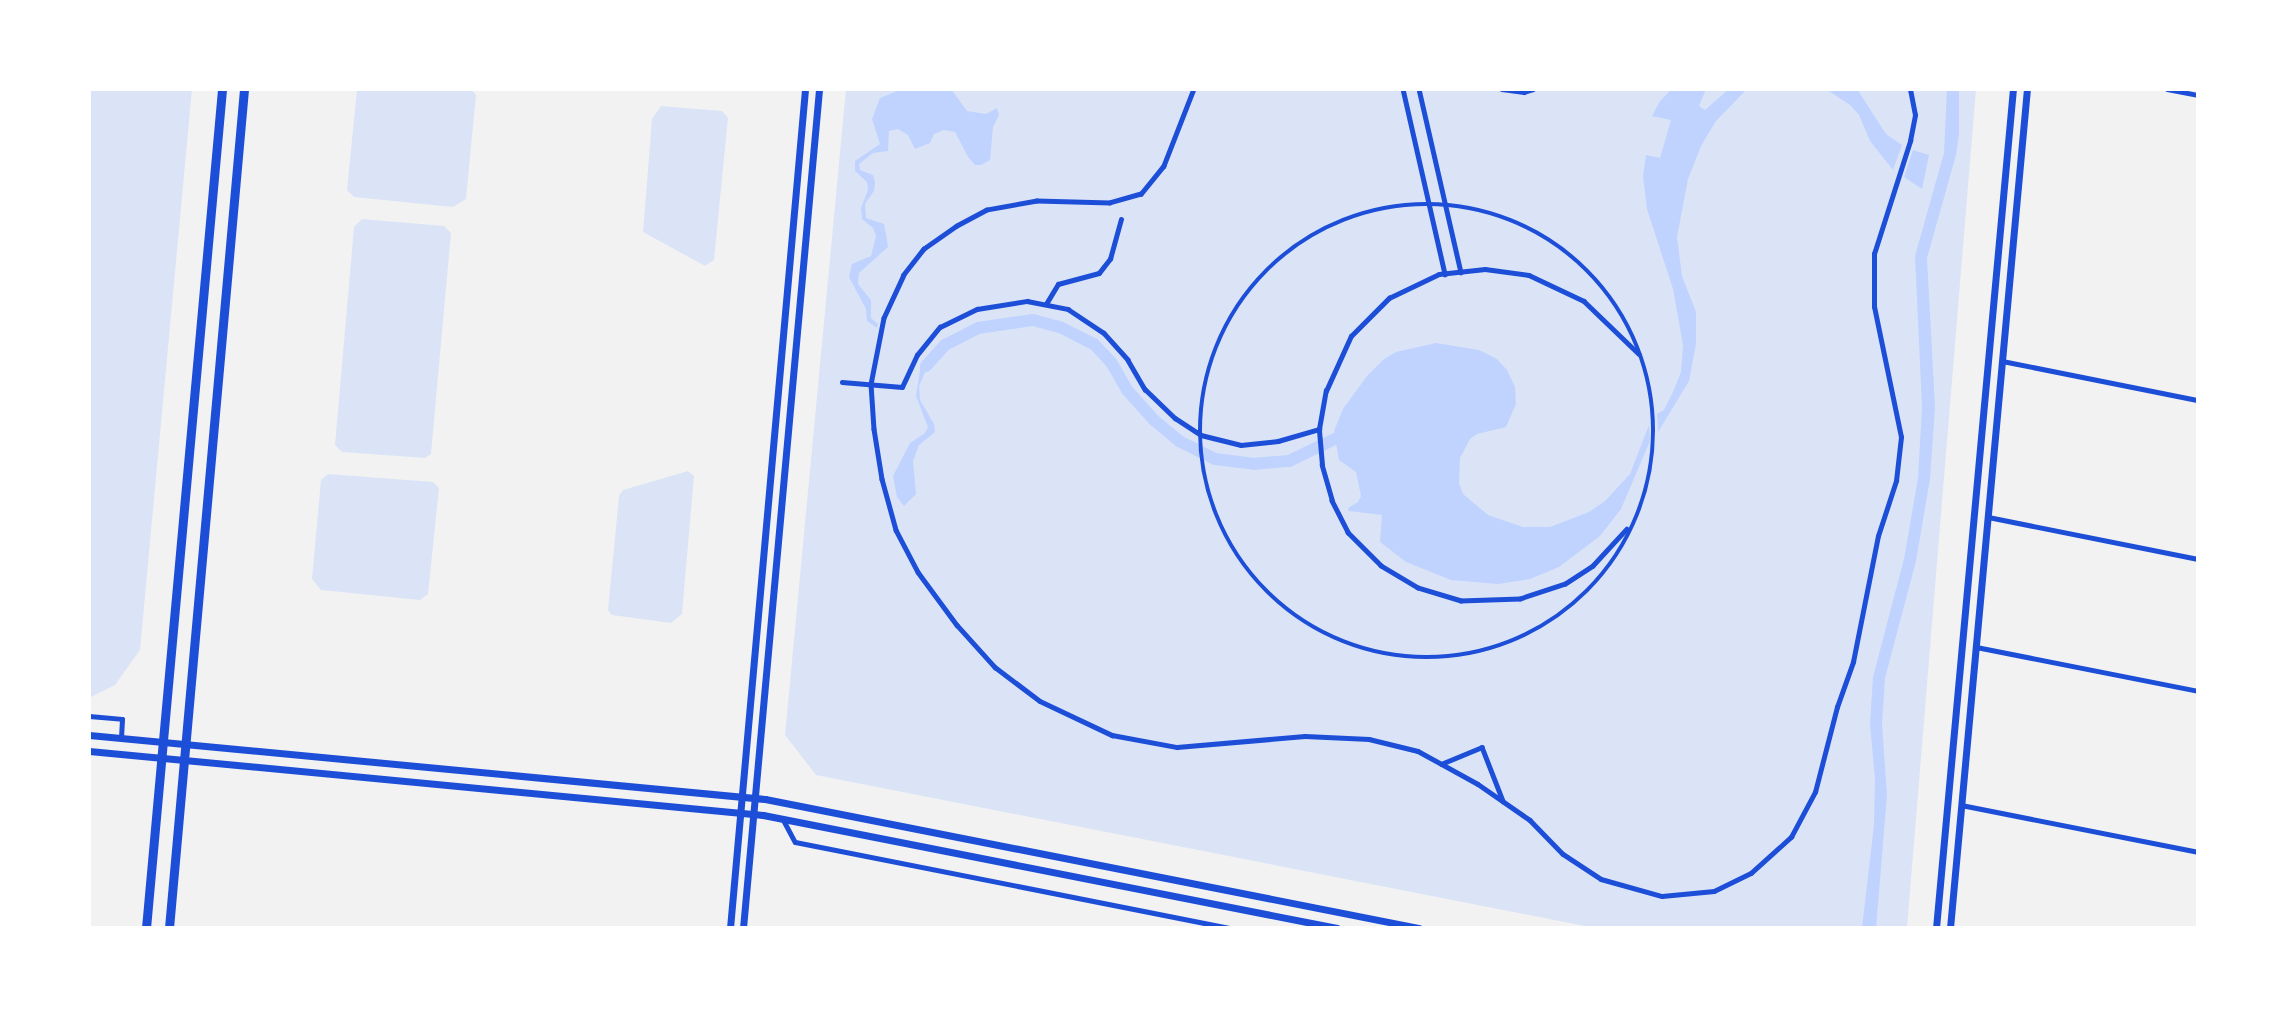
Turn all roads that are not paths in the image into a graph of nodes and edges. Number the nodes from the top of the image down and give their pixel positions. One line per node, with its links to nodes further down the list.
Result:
1 (222, 89): 36 (main road)
2 (244, 89): 37 (main road)
3 (805, 89): 42 (street)
4 (818, 89): 43 (street)
5 (1194, 89): 24 (street)
6 (1403, 89): 15 (street)
7 (1419, 89): 16 (street)
8 (1502, 89): 9 (street)
9 (1534, 89)
10 (1910, 89): 44 (street)
11 (2013, 89): 58 (street)
12 (2027, 89): 22 (street)
13 (2167, 89): 14 (street)
14 (2198, 95)
15 (1429, 204): 16 (street); 19 (street); 27 (street)
16 (1446, 205): 18 (street); 21 (street)
17 (1121, 219): 20 (street)
18 (1461, 272): 19 (street); 21 (street)
19 (1445, 274): 26 (street)
20 (1046, 305): 24 (street); 27 (street)
21 (1639, 355): 29 (street)
22 (2002, 360): 25 (street); 28 (street)
23 (842, 382): 24 (street)
24 (871, 384): 41 (street)
25 (2198, 400)
26 (1319, 429): 27 (street); 29 (street)
27 (1201, 435): 29 (street)
28 (1988, 517): 30 (street); 31 (street)
29 (1634, 522)
30 (2198, 559)
31 (1976, 648): 32 (street); 45 (street)
32 (2198, 691)
33 (89, 716): 35 (street)
34 (89, 735): 35 (street)
35 (121, 738): 36 (street)
36 (163, 742): 37 (street); 39 (main road)
37 (186, 744): 40 (main road); 42 (street)
38 (89, 751): 39 (street)
39 (162, 757): 40 (street); 51 (main road)
40 (184, 760): 46 (street); 52 (main road)
41 (1441, 764): 44 (street); 44 (street)
42 (741, 796): 43 (street); 46 (street)
43 (755, 798): 47 (street); 57 (street)
44 (1504, 802)
45 (1961, 805): 49 (street); 59 (street)
46 (740, 812): 47 (street); 53 (street)
47 (753, 814): 48 (street); 54 (street)
48 (782, 818): 50 (street); 55 (street)
49 (2198, 852)
50 (1318, 926): 56 (street)
51 (146, 928)
52 (169, 928)
53 (730, 928)
54 (743, 928)
55 (1231, 928)
56 (1336, 928)
57 (1419, 928)
58 (1937, 928)
59 (1950, 928)

